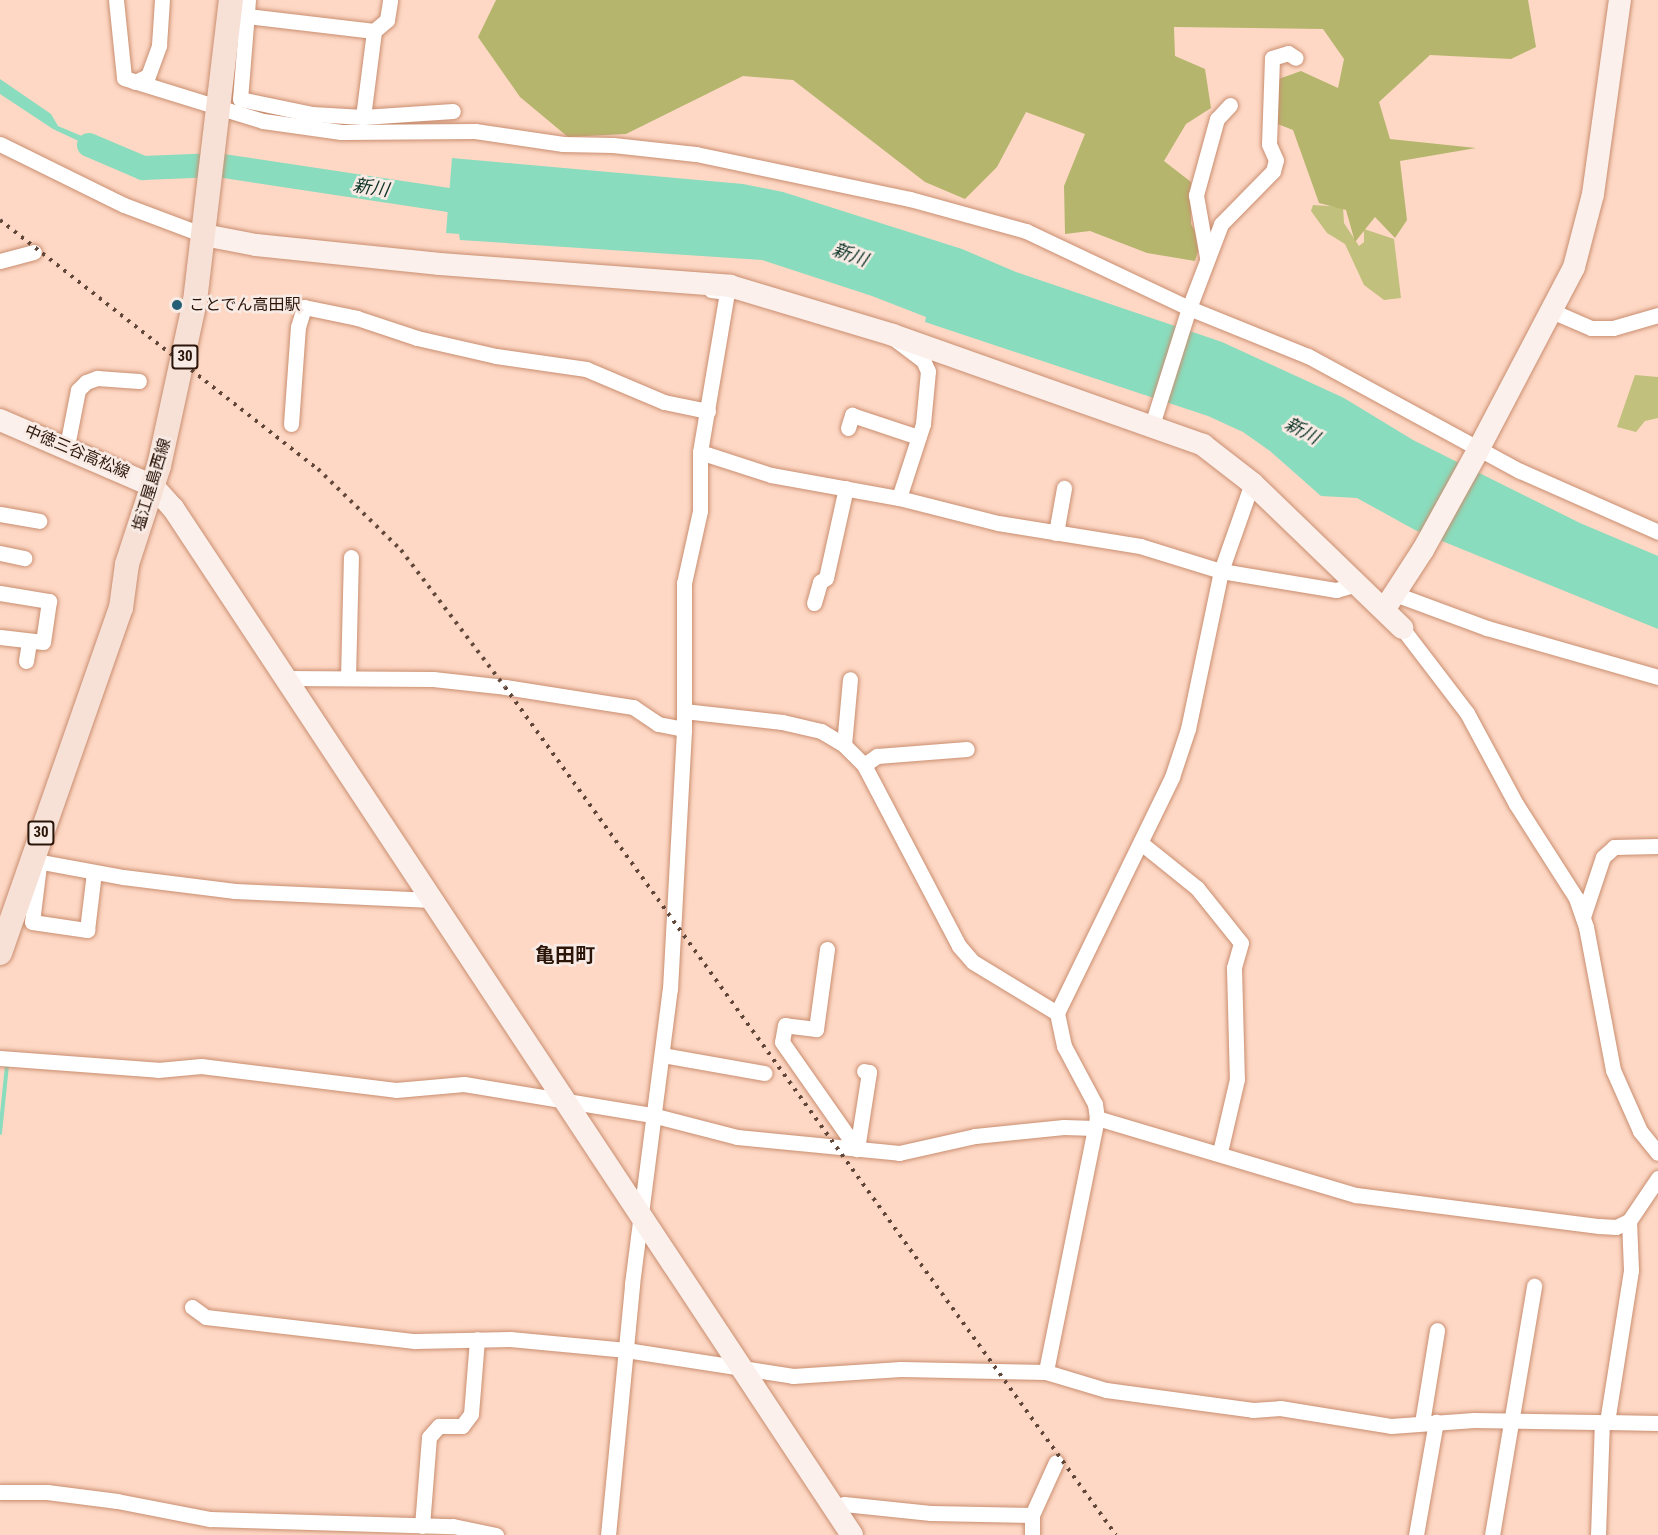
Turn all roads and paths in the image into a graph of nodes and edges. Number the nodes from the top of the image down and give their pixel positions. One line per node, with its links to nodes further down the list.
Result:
1 (116, 0): 9 (street)
2 (162, 0): 9 (street)
3 (248, 0): 6 (street)
4 (390, 0): 7 (street)
5 (1620, 0): 21 (street)
6 (239, 8): 7 (street); 12 (main road, 塩江屋島西線 / 30); 13 (street)
7 (374, 31): 13 (street)
8 (1296, 58): 17 (street)
9 (135, 82): 12 (street)
10 (1230, 105): 17 (street)
11 (453, 111): 13 (street)
12 (217, 115): 15 (main road, 塩江屋島西線 / 30); 20 (street)
13 (363, 117)
14 (1, 145): 15 (street)
15 (205, 230): 19 (street); 35 (main road, 塩江屋島西線 / 30)
16 (34, 252): 18 (street)
17 (1207, 257): 20 (street)
18 (0, 261)
19 (662, 278): 23 (street); 25 (street)
20 (1189, 308): 26 (street); 33 (street)
21 (1554, 312): 22 (street); 33 (street)
22 (1658, 315)
23 (893, 335): 26 (street); 30 (street)
24 (138, 381): 31 (street)
25 (708, 411): 28 (street); 32 (street)
26 (1154, 418): 34 (street)
27 (0, 420): 31 (street, 中徳三谷高松線)
28 (291, 424)
29 (848, 428): 30 (street)
30 (918, 437): 38 (street)
31 (67, 446): 35 (street, 中徳三谷高松線)
32 (700, 452): 36 (street); 59 (street)
33 (1478, 452): 41 (street); 49 (street)
34 (1252, 483): 46 (street); 47 (street)
35 (153, 486): 56 (street); 66 (main road, 塩江屋島西線 / 30)
36 (846, 488): 38 (street); 50 (street)
37 (1064, 488): 42 (street)
38 (899, 498): 42 (street)
39 (0, 514): 40 (street)
40 (39, 521)
41 (1658, 532)
42 (1056, 533): 46 (street)
43 (0, 553): 45 (street)
44 (351, 556): 57 (street)
45 (24, 558)
46 (1221, 571): 47 (street); 64 (street)
47 (1353, 585): 49 (street)
48 (0, 593): 53 (street)
49 (1390, 602): 51 (street); 55 (street)
50 (814, 603)
51 (1402, 628): 69 (street)
52 (0, 637): 53 (street)
53 (29, 640): 54 (street)
54 (26, 661)
55 (1658, 677)
56 (285, 678): 57 (street); 68 (street)
57 (348, 678): 60 (street)
58 (850, 679): 61 (street)
59 (684, 711): 60 (street); 61 (street)
60 (684, 729): 73 (street)
61 (844, 745): 63 (street)
62 (967, 749): 63 (street)
63 (864, 765): 72 (street)
64 (1141, 843): 72 (street); 81 (street)
65 (1658, 846): 69 (street)
66 (35, 861): 67 (street); 67 (street); 71 (main road, 塩江屋島西線 / 30)
67 (94, 872): 68 (street)
68 (432, 900): 77 (street)
69 (1582, 917): 82 (street)
70 (828, 949): 80 (street)
71 (0, 953)
72 (1057, 1013): 79 (street)
73 (662, 1055): 76 (street); 78 (street)
74 (0, 1058): 77 (street)
75 (864, 1071): 80 (street)
76 (764, 1073)
77 (566, 1102): 78 (street); 84 (street)
78 (652, 1115): 80 (street); 84 (street)
79 (1096, 1123): 80 (street); 81 (street); 92 (street)
80 (856, 1149)
81 (1220, 1152): 85 (street)
82 (1658, 1153)
83 (1658, 1178): 85 (street)
84 (641, 1215): 90 (street); 91 (street)
85 (1629, 1221): 95 (street)
86 (1534, 1286): 93 (street)
87 (192, 1307): 89 (street)
88 (1437, 1330): 94 (street)
89 (477, 1340): 90 (street); 101 (street)
90 (626, 1350): 91 (street); 104 (street)
91 (741, 1367): 92 (street); 99 (street)
92 (1046, 1372): 94 (street)
93 (1513, 1421): 94 (street); 95 (street); 108 (street)
94 (1429, 1422): 107 (street)
95 (1604, 1422): 96 (street); 109 (street)
96 (1658, 1423)
97 (1056, 1462): 100 (street)
98 (0, 1492): 102 (street)
99 (835, 1509): 100 (street); 105 (street)
100 (1032, 1515): 106 (street)
101 (422, 1526): 102 (street); 103 (street)
102 (368, 1530)
103 (496, 1535)
104 (608, 1535)
105 (852, 1535)
106 (1032, 1535)
107 (1416, 1535)
108 (1492, 1535)
109 (1598, 1535)

